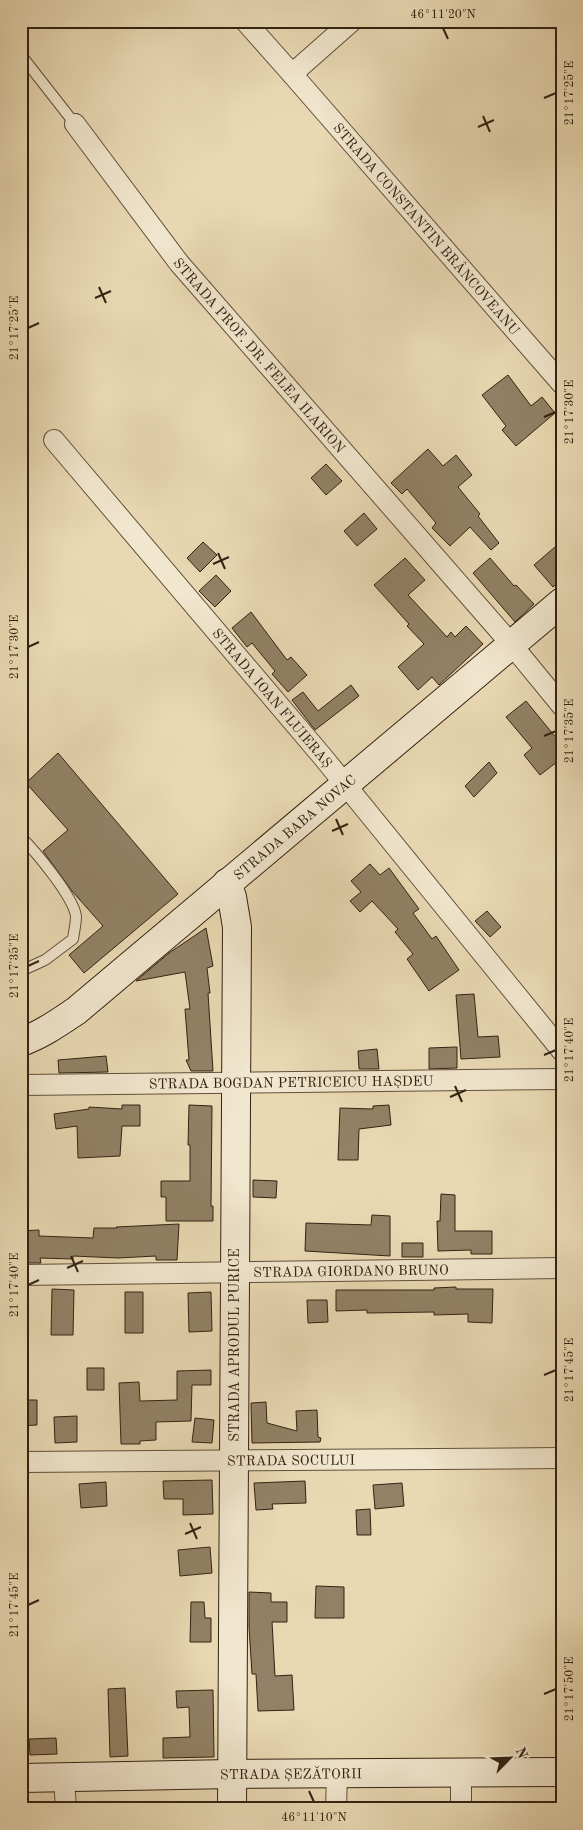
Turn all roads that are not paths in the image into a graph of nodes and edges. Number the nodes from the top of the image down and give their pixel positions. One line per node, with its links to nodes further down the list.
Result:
1 (245, 21): 4 (street, STRADA CONSTANTIN BRÂNCOVEANU)
2 (352, 21): 4 (street)
3 (21, 55): 5 (lane, STRADA PROF. DR. FELEA ILARION)
4 (292, 74): 6 (street, STRADA CONSTANTIN BRÂNCOVEANU)
5 (75, 124): 9 (street, STRADA PROF. DR. FELEA ILARION)
6 (562, 384)
7 (54, 440): 11 (street, STRADA IOAN FLUIERAȘ)
8 (562, 602): 9 (street, STRADA BABA NOVAC)
9 (512, 645): 10 (street, STRADA PROF. DR. FELEA ILARION); 11 (street, STRADA BABA NOVAC)
10 (562, 706)
11 (346, 785): 13 (street, STRADA BABA NOVAC); 16 (street, STRADA IOAN FLUIERAȘ)
12 (21, 836): 14 (lane)
13 (227, 884): 15 (street, STRADA BABA NOVAC); 18 (street, STRADA APRODUL PURICE)
14 (21, 971)
15 (21, 1042)
16 (562, 1051)
17 (562, 1079): 18 (street, STRADA BOGDAN PETRICEICU HAȘDEU)
18 (236, 1083): 19 (street, STRADA BOGDAN PETRICEICU HAȘDEU); 21 (street, STRADA APRODUL PURICE)
19 (21, 1085)
20 (562, 1268): 21 (street, STRADA GIORDANO BRUNO)
21 (235, 1272): 22 (street, STRADA GIORDANO BRUNO); 24 (street, STRADA APRODUL PURICE)
22 (21, 1275)
23 (562, 1458): 24 (street, STRADA SOCULUI)
24 (234, 1461): 25 (street, STRADA SOCULUI); 27 (street, STRADA APRODUL PURICE)
25 (21, 1462)
26 (562, 1772): 29 (street, STRADA ȘEZĂTORII)
27 (232, 1774): 28 (street, STRADA ȘEZĂTORII); 31 (street, STRADA ȘEZĂTORII); 33 (street, STRADA APRODUL PURICE)
28 (337, 1774): 29 (street, STRADA ȘEZĂTORII); 34 (street)
29 (461, 1774): 35 (street)
30 (21, 1778): 31 (street, STRADA ȘEZĂTORII)
31 (64, 1778): 32 (street)
32 (66, 1809)
33 (232, 1809)
34 (336, 1809)
35 (460, 1809)

